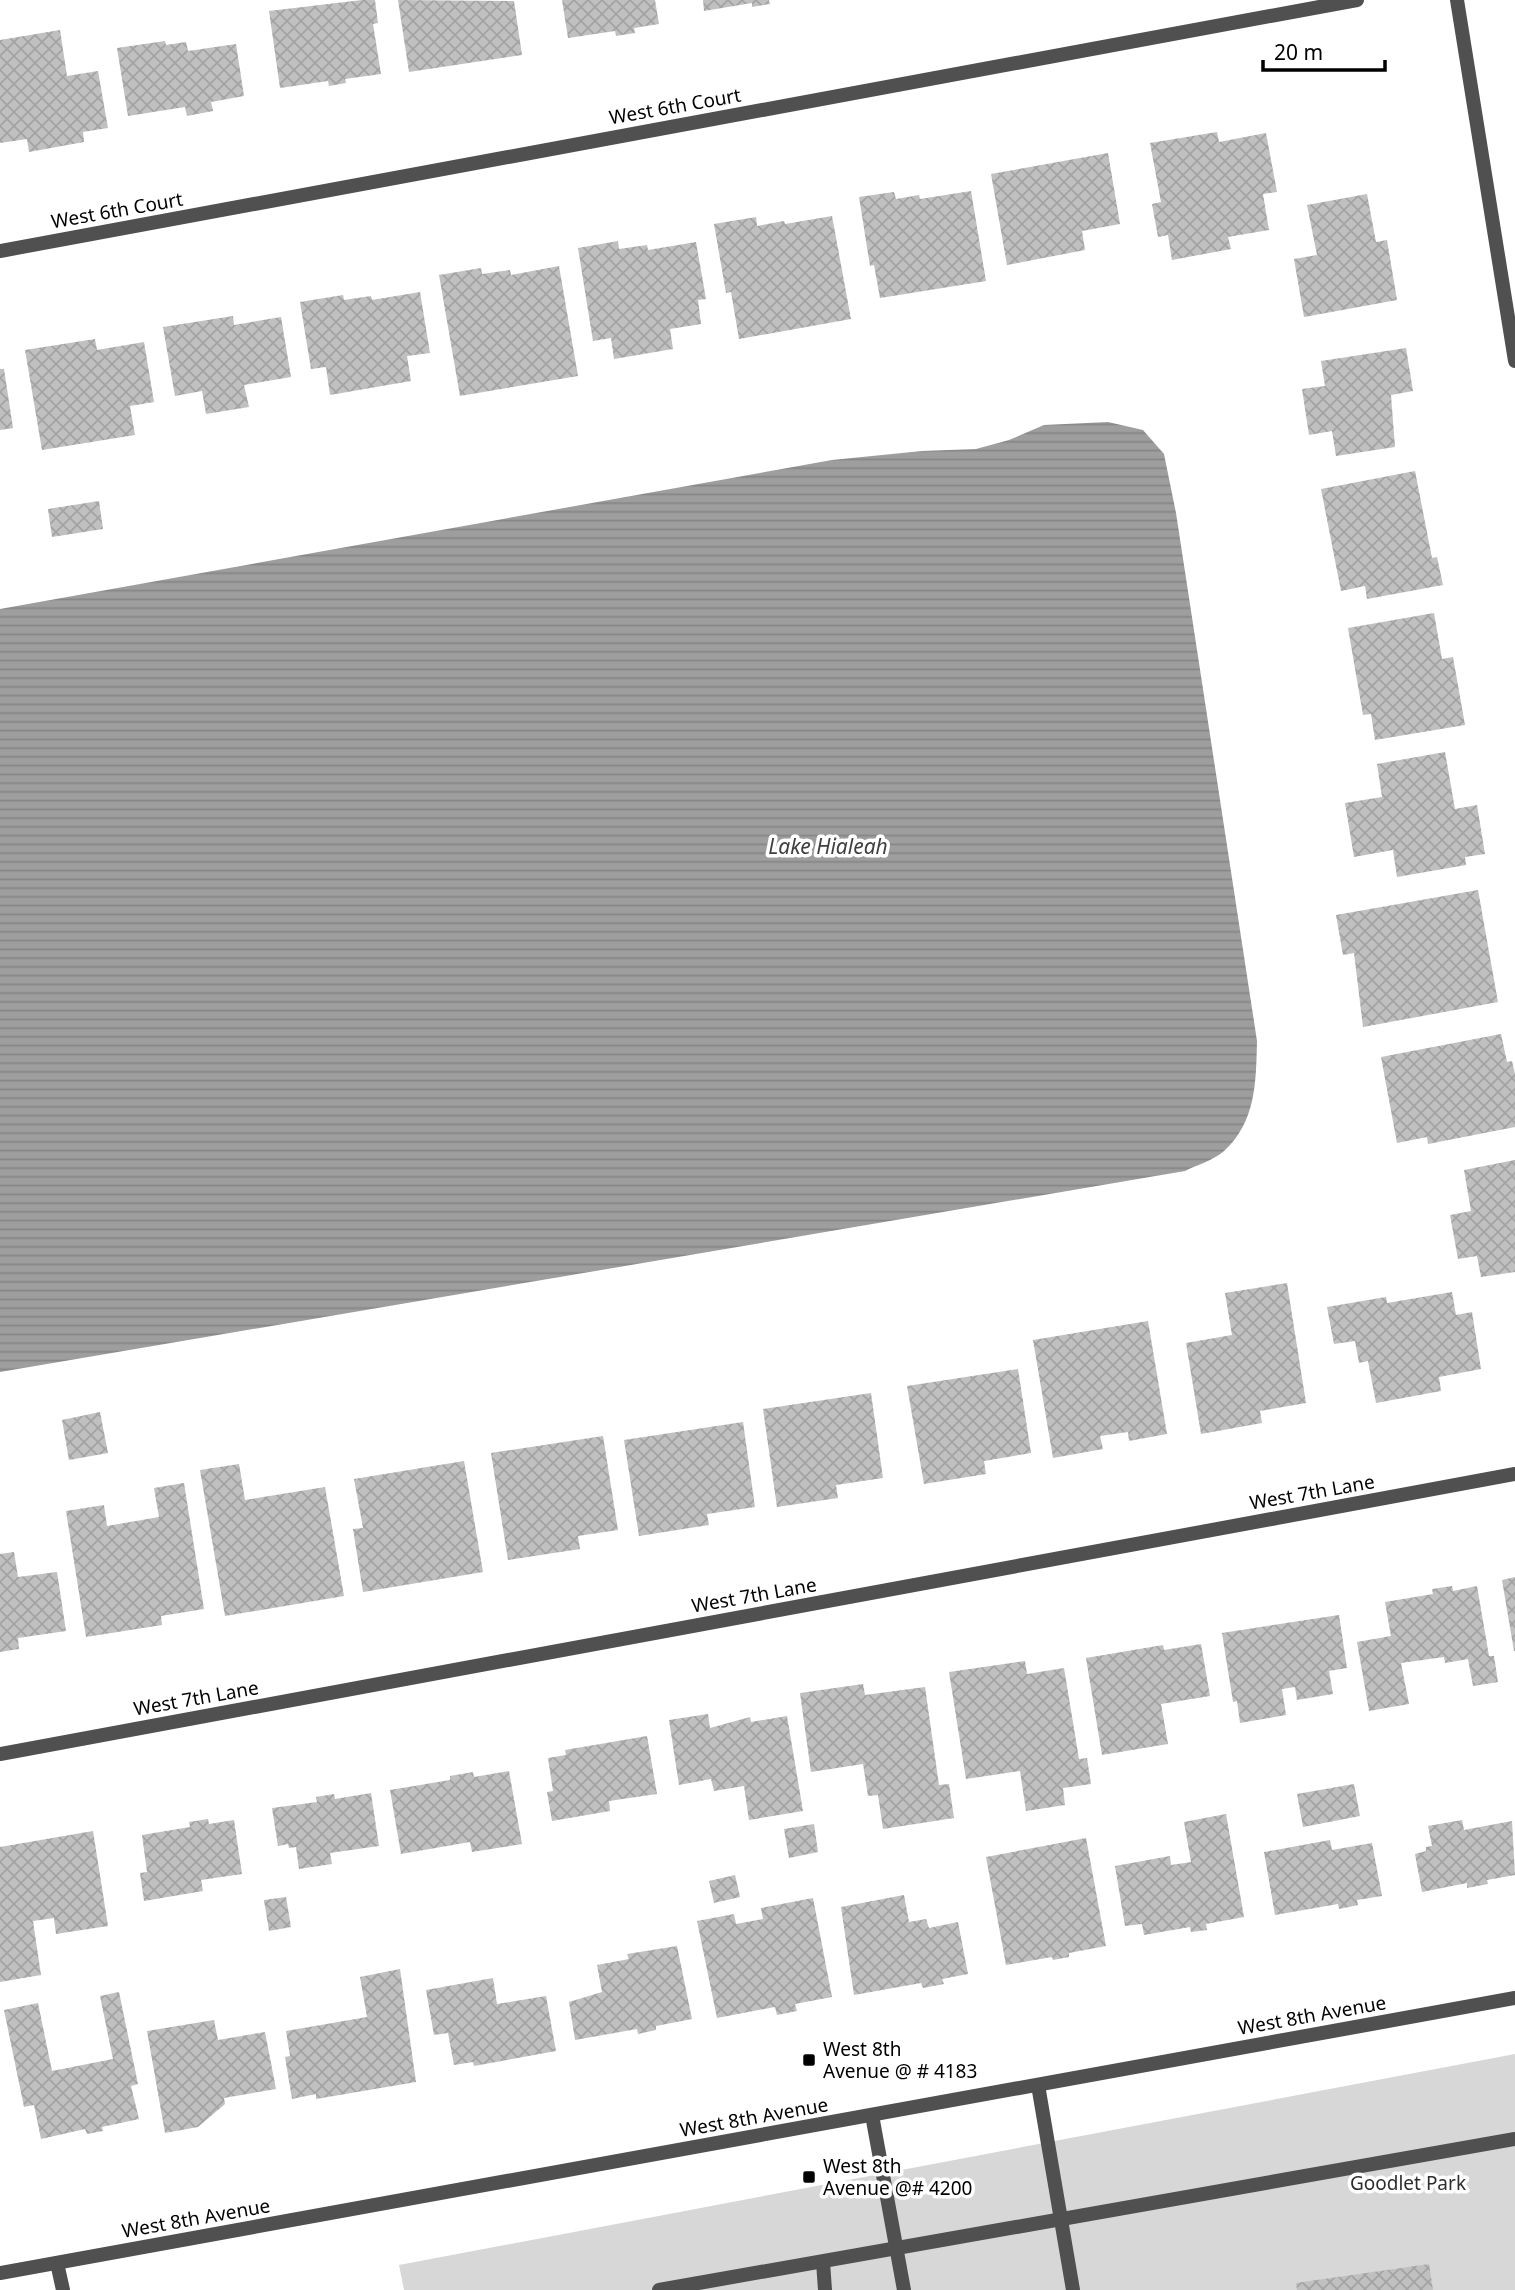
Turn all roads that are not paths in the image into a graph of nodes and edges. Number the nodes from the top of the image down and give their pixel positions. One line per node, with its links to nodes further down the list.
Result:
1 (1357, 0): 3 (street, West 6th Court)
2 (1457, 0): 4 (street)
3 (0, 251)
4 (1515, 361)
5 (1515, 1474): 6 (street, West 7th Lane)
6 (0, 1754)
7 (1515, 1998): 8 (street, West 8th Avenue)
8 (1038, 2085): 9 (street, West 8th Avenue); 11 (street)
9 (872, 2115): 12 (street); 14 (street, West 8th Avenue)
10 (1515, 2139): 11 (street)
11 (1061, 2219): 12 (street); 20 (street)
12 (897, 2249): 13 (street); 19 (street)
13 (823, 2262): 17 (street); 18 (street)
14 (57, 2263): 15 (street, West 8th Avenue); 16 (street)
15 (0, 2273)
16 (63, 2290)
17 (659, 2290)
18 (825, 2290)
19 (904, 2290)
20 (1073, 2290)

